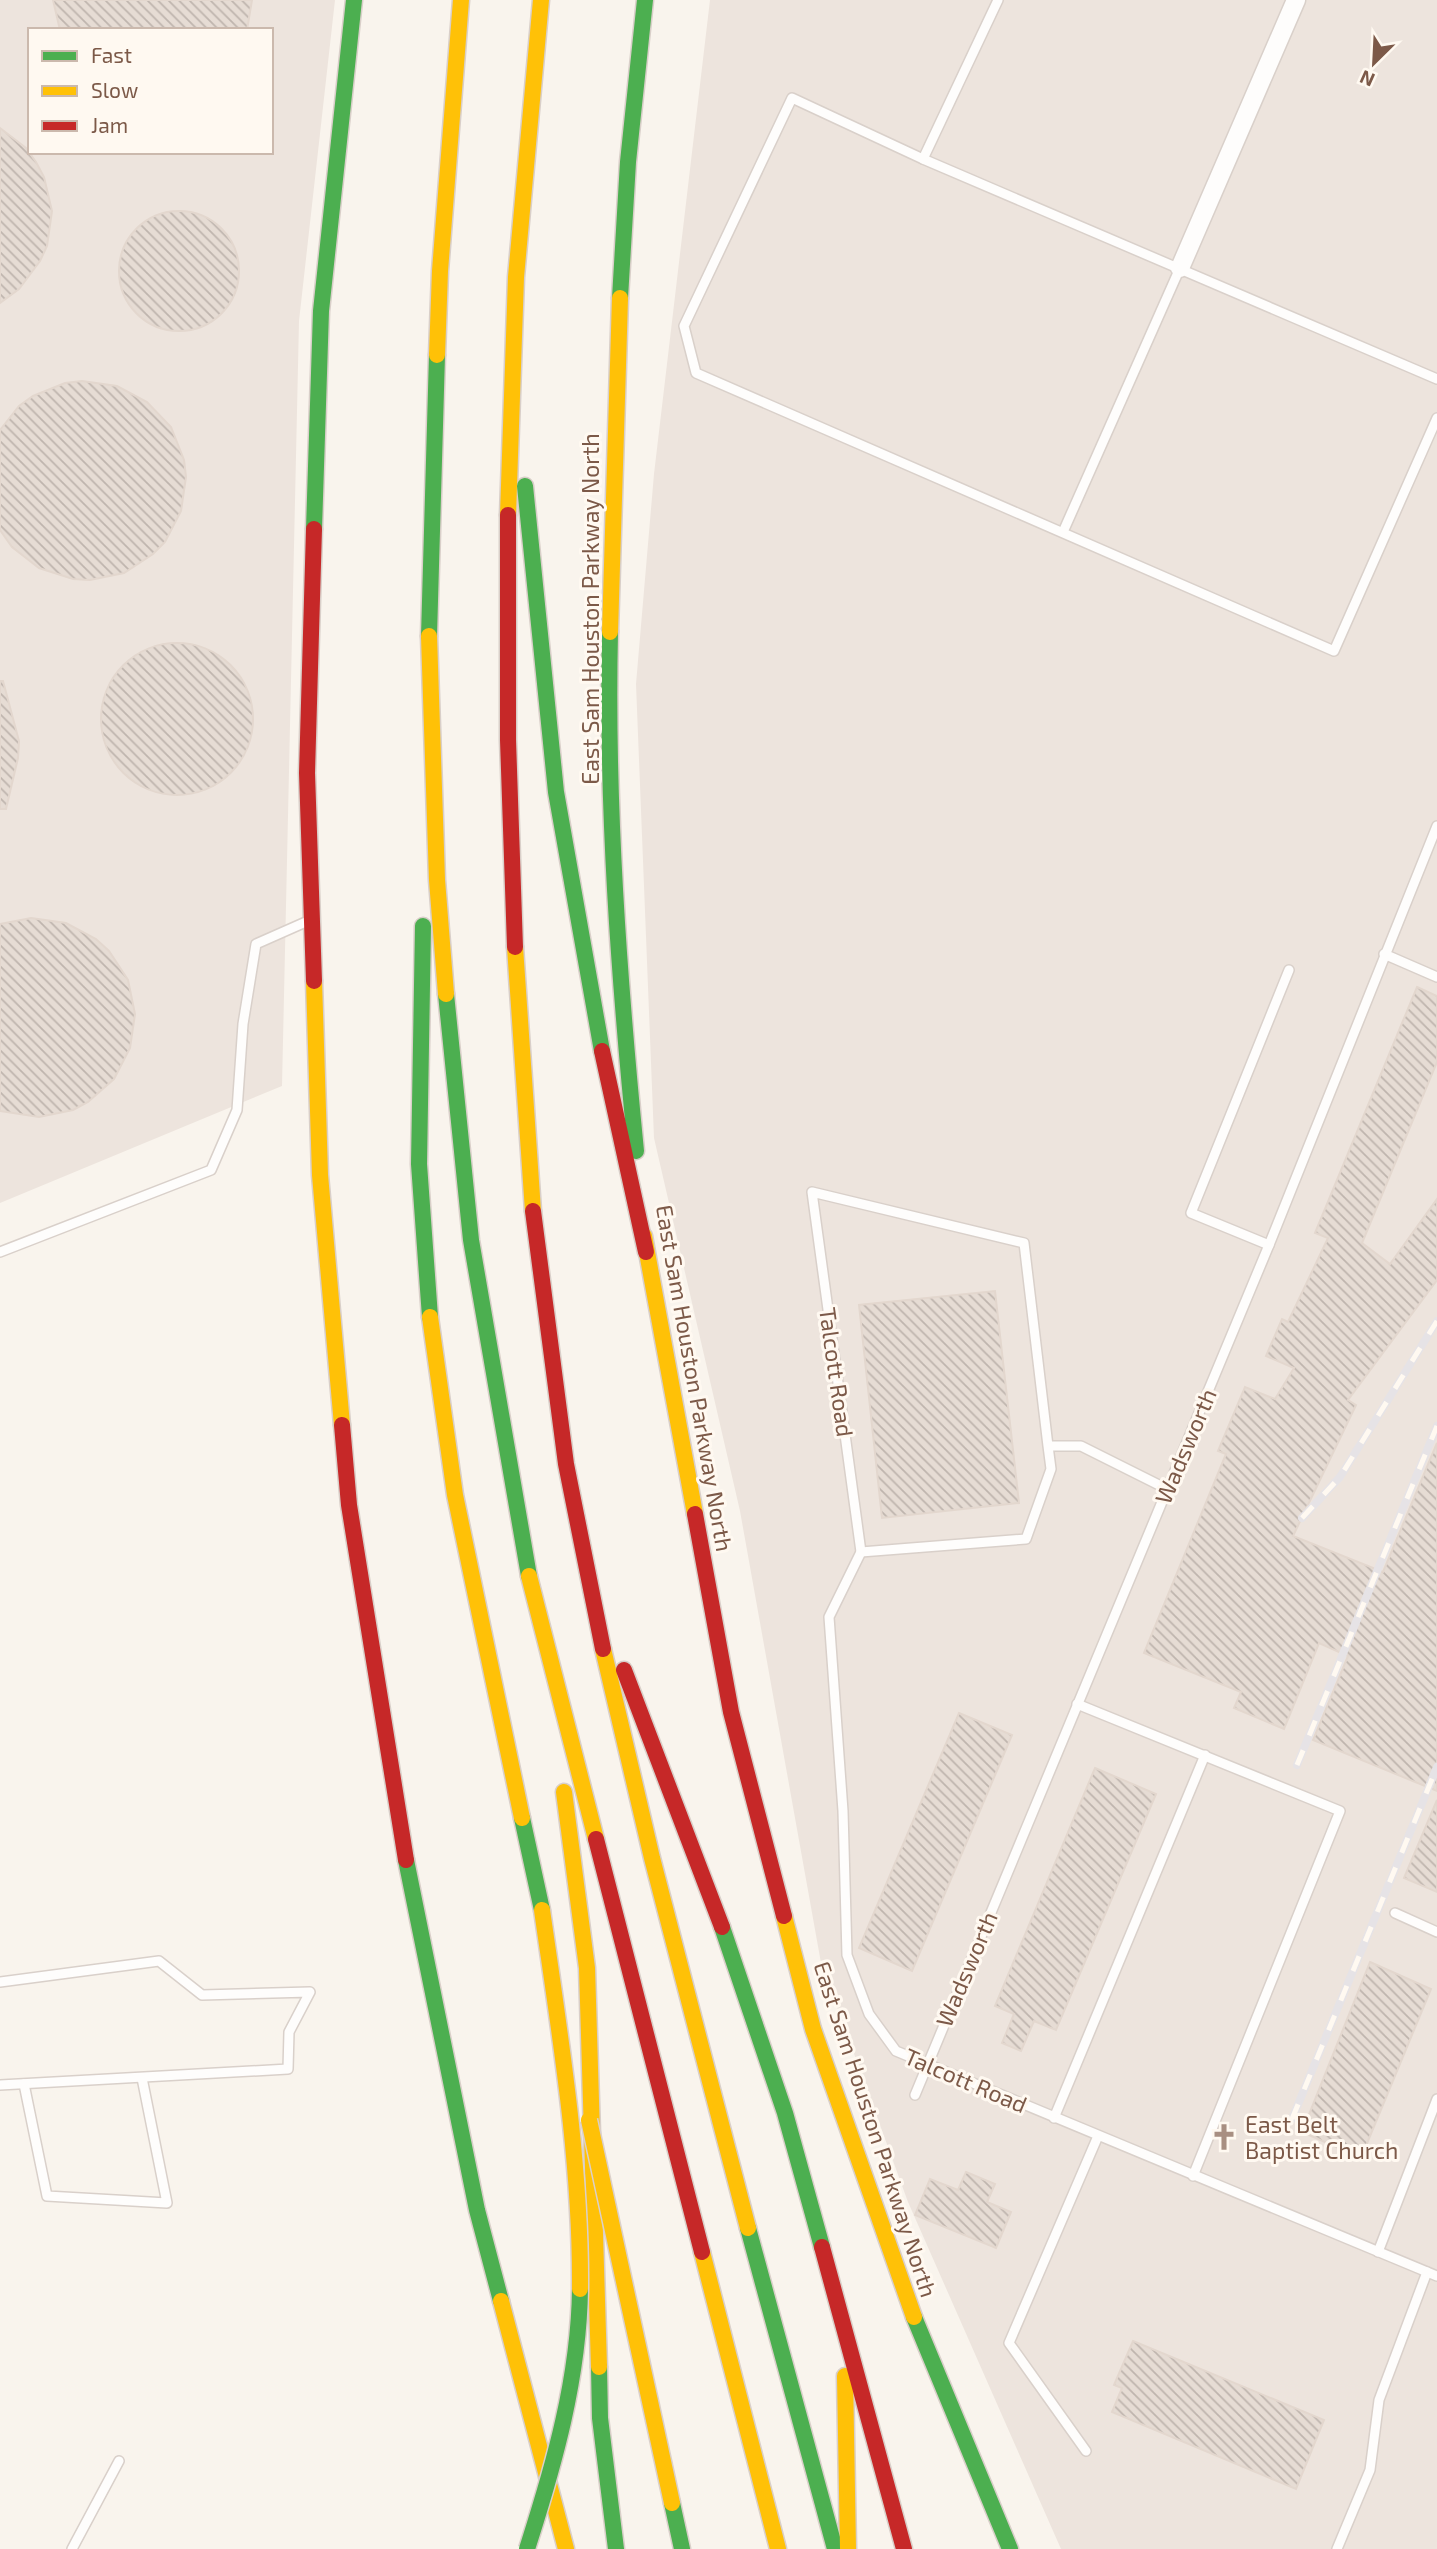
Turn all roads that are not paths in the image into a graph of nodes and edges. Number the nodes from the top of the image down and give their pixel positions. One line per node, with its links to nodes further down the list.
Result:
1 (354, 0): 15 (main road)
2 (461, 0): 13 (main road)
3 (541, 0): 9 (main road)
4 (645, 0): 21 (main road, East Sam Houston Parkway North)
5 (998, 0): 7 (lane)
6 (1296, 0): 8 (street)
7 (923, 159): 8 (lane); 12 (lane)
8 (1180, 268): 10 (lane); 12 (lane)
9 (513, 316): 21 (main road); 24 (main road)
10 (1437, 379)
11 (1437, 418): 12 (lane)
12 (1063, 532)
13 (428, 613): 26 (main road); 29 (main road)
14 (1437, 826): 16 (lane, Wadsworth)
15 (313, 919): 20 (lane); 50 (main road)
16 (1384, 954): 18 (lane); 19 (lane, Wadsworth)
17 (1289, 970): 19 (lane)
18 (1437, 977)
19 (1269, 1245): 23 (lane, Wadsworth)
20 (0, 1252)
21 (646, 1252): 57 (main road, East Sam Houston Parkway North)
22 (1048, 1446): 23 (lane); 25 (lane); 25 (lane, Talcott Road)
23 (1167, 1489): 27 (lane, Wadsworth)
24 (582, 1550): 45 (main road); 54 (main road)
25 (861, 1552): 33 (lane, Talcott Road)
26 (529, 1577): 51 (main road); 53 (main road)
27 (1077, 1704): 28 (lane); 33 (lane, Wadsworth)
28 (1205, 1755): 39 (lane); 41 (lane)
29 (542, 1910): 49 (main road, bridge); 52 (main road, bridge)
30 (1395, 1913): 31 (lane)
31 (1437, 1932)
32 (0, 1982): 34 (lane)
33 (927, 2064): 37 (lane, Wadsworth); 39 (lane, Talcott Road)
34 (142, 2078): 35 (lane); 35 (lane)
35 (24, 2084): 36 (lane)
36 (0, 2085)
37 (915, 2095)
38 (1437, 2099): 42 (lane)
39 (1054, 2118): 40 (lane, Talcott Road)
40 (1098, 2136): 41 (lane, Talcott Road); 46 (lane)
41 (1193, 2176): 42 (lane, Talcott Road)
42 (1378, 2252): 43 (lane, Talcott Road)
43 (1427, 2272): 44 (lane, Talcott Road); 58 (lane)
44 (1437, 2276)
45 (842, 2317): 55 (main road); 56 (main road)
46 (1086, 2451)
47 (119, 2460): 48 (lane)
48 (72, 2549)
49 (527, 2549)
50 (566, 2549)
51 (616, 2549)
52 (682, 2549)
53 (778, 2549)
54 (835, 2549)
55 (848, 2549)
56 (904, 2549)
57 (1010, 2549)
58 (1337, 2549)

